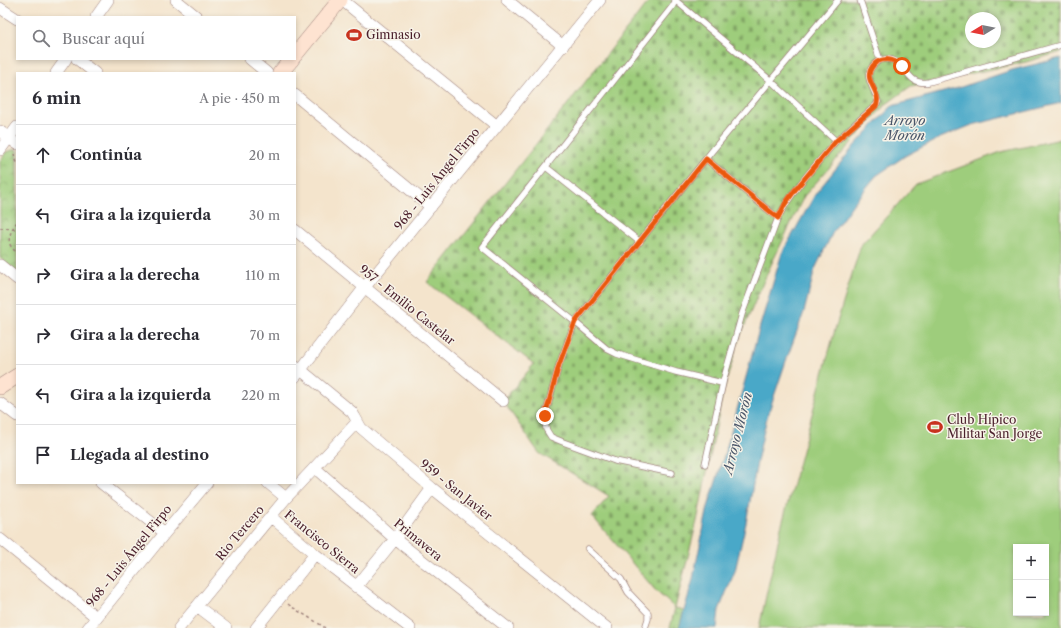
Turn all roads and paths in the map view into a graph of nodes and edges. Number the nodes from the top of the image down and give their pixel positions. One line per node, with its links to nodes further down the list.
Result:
1 (108, 0): 10 (street)
2 (176, 0): 11 (street)
3 (341, 0): 15 (main road); 27 (street)
4 (507, 0): 14 (street)
5 (600, 0): 14 (street, 968 - Luis Ángel Firpo)
6 (676, 0): 25 (lane); 33 (lane)
7 (838, 0): 25 (lane)
8 (860, 0): 20 (lane)
9 (0, 8): 12 (street)
10 (97, 16)
11 (196, 16)
12 (16, 18)
13 (1061, 45): 20 (lane)
14 (563, 46): 27 (street, 968 - Luis Ángel Firpo)
15 (296, 54)
16 (65, 60): 21 (street)
17 (78, 60): 22 (street)
18 (251, 60): 23 (street)
19 (291, 60): 24 (main road)
20 (880, 60): 30 (lane)
21 (57, 72)
22 (94, 72)
23 (266, 72)
24 (281, 72)
25 (770, 80): 30 (lane); 32 (lane)
26 (296, 96): 34 (street)
27 (497, 126): 34 (street, 968 - Luis Ángel Firpo)
28 (16, 128): 29 (street)
29 (9, 138): 31 (street)
30 (836, 141): 35 (lane)
31 (0, 150)
32 (706, 159): 35 (lane); 41 (lane)
33 (546, 167): 41 (lane); 46 (lane)
34 (431, 207): 45 (street, 968 - Luis Ángel Firpo)
35 (778, 218): 49 (lane)
36 (16, 223): 38 (path)
37 (0, 228): 38 (path)
38 (12, 229): 39 (path); 42 (path)
39 (16, 229)
40 (296, 231): 45 (street, 957 - Emilio Castelar)
41 (640, 242): 46 (lane)
42 (16, 252)
43 (0, 265): 44 (street)
44 (16, 278)
45 (365, 287): 47 (street, 968 - Luis Ángel Firpo); 51 (street, 957 - Emilio Castelar)
46 (575, 322): 49 (lane); 57 (lane)
47 (297, 371): 54 (street, 959 - San Javier)
48 (16, 377): 50 (main road)
49 (722, 383): 55 (lane)
50 (0, 387)
51 (503, 401)
52 (0, 403): 53 (street)
53 (16, 415)
54 (357, 422): 56 (street, Rio Tercero); 61 (street, 959 - San Javier)
55 (705, 464)
56 (315, 468): 62 (street, Rio Tercero); 66 (street, Primavera)
57 (672, 473)
58 (102, 484): 64 (street)
59 (206, 484): 64 (street, 968 - Luis Ángel Firpo)
60 (269, 484): 62 (street)
61 (432, 488): 66 (street); 80 (street, 959 - San Javier)
62 (286, 498): 63 (street, Rio Tercero)
63 (271, 517): 68 (street, Francisco Sierra); 71 (street, Rio Tercero)
64 (165, 533): 72 (street, 968 - Luis Ángel Firpo)
65 (0, 539): 72 (street)
66 (395, 539): 69 (street); 79 (street, Primavera)
67 (588, 550): 81 (lane)
68 (315, 554): 69 (street, Francisco Sierra); 70 (street)
69 (356, 586): 78 (street, Francisco Sierra)
70 (281, 598): 76 (street); 77 (path)
71 (197, 606): 74 (street, Rio Tercero); 75 (street)
72 (96, 617): 73 (street, 968 - Luis Ángel Firpo)
73 (88, 628)
74 (179, 628)
75 (226, 628)
76 (256, 628)
77 (325, 628)
78 (410, 628)
79 (508, 628)
80 (607, 628)
81 (645, 628)

